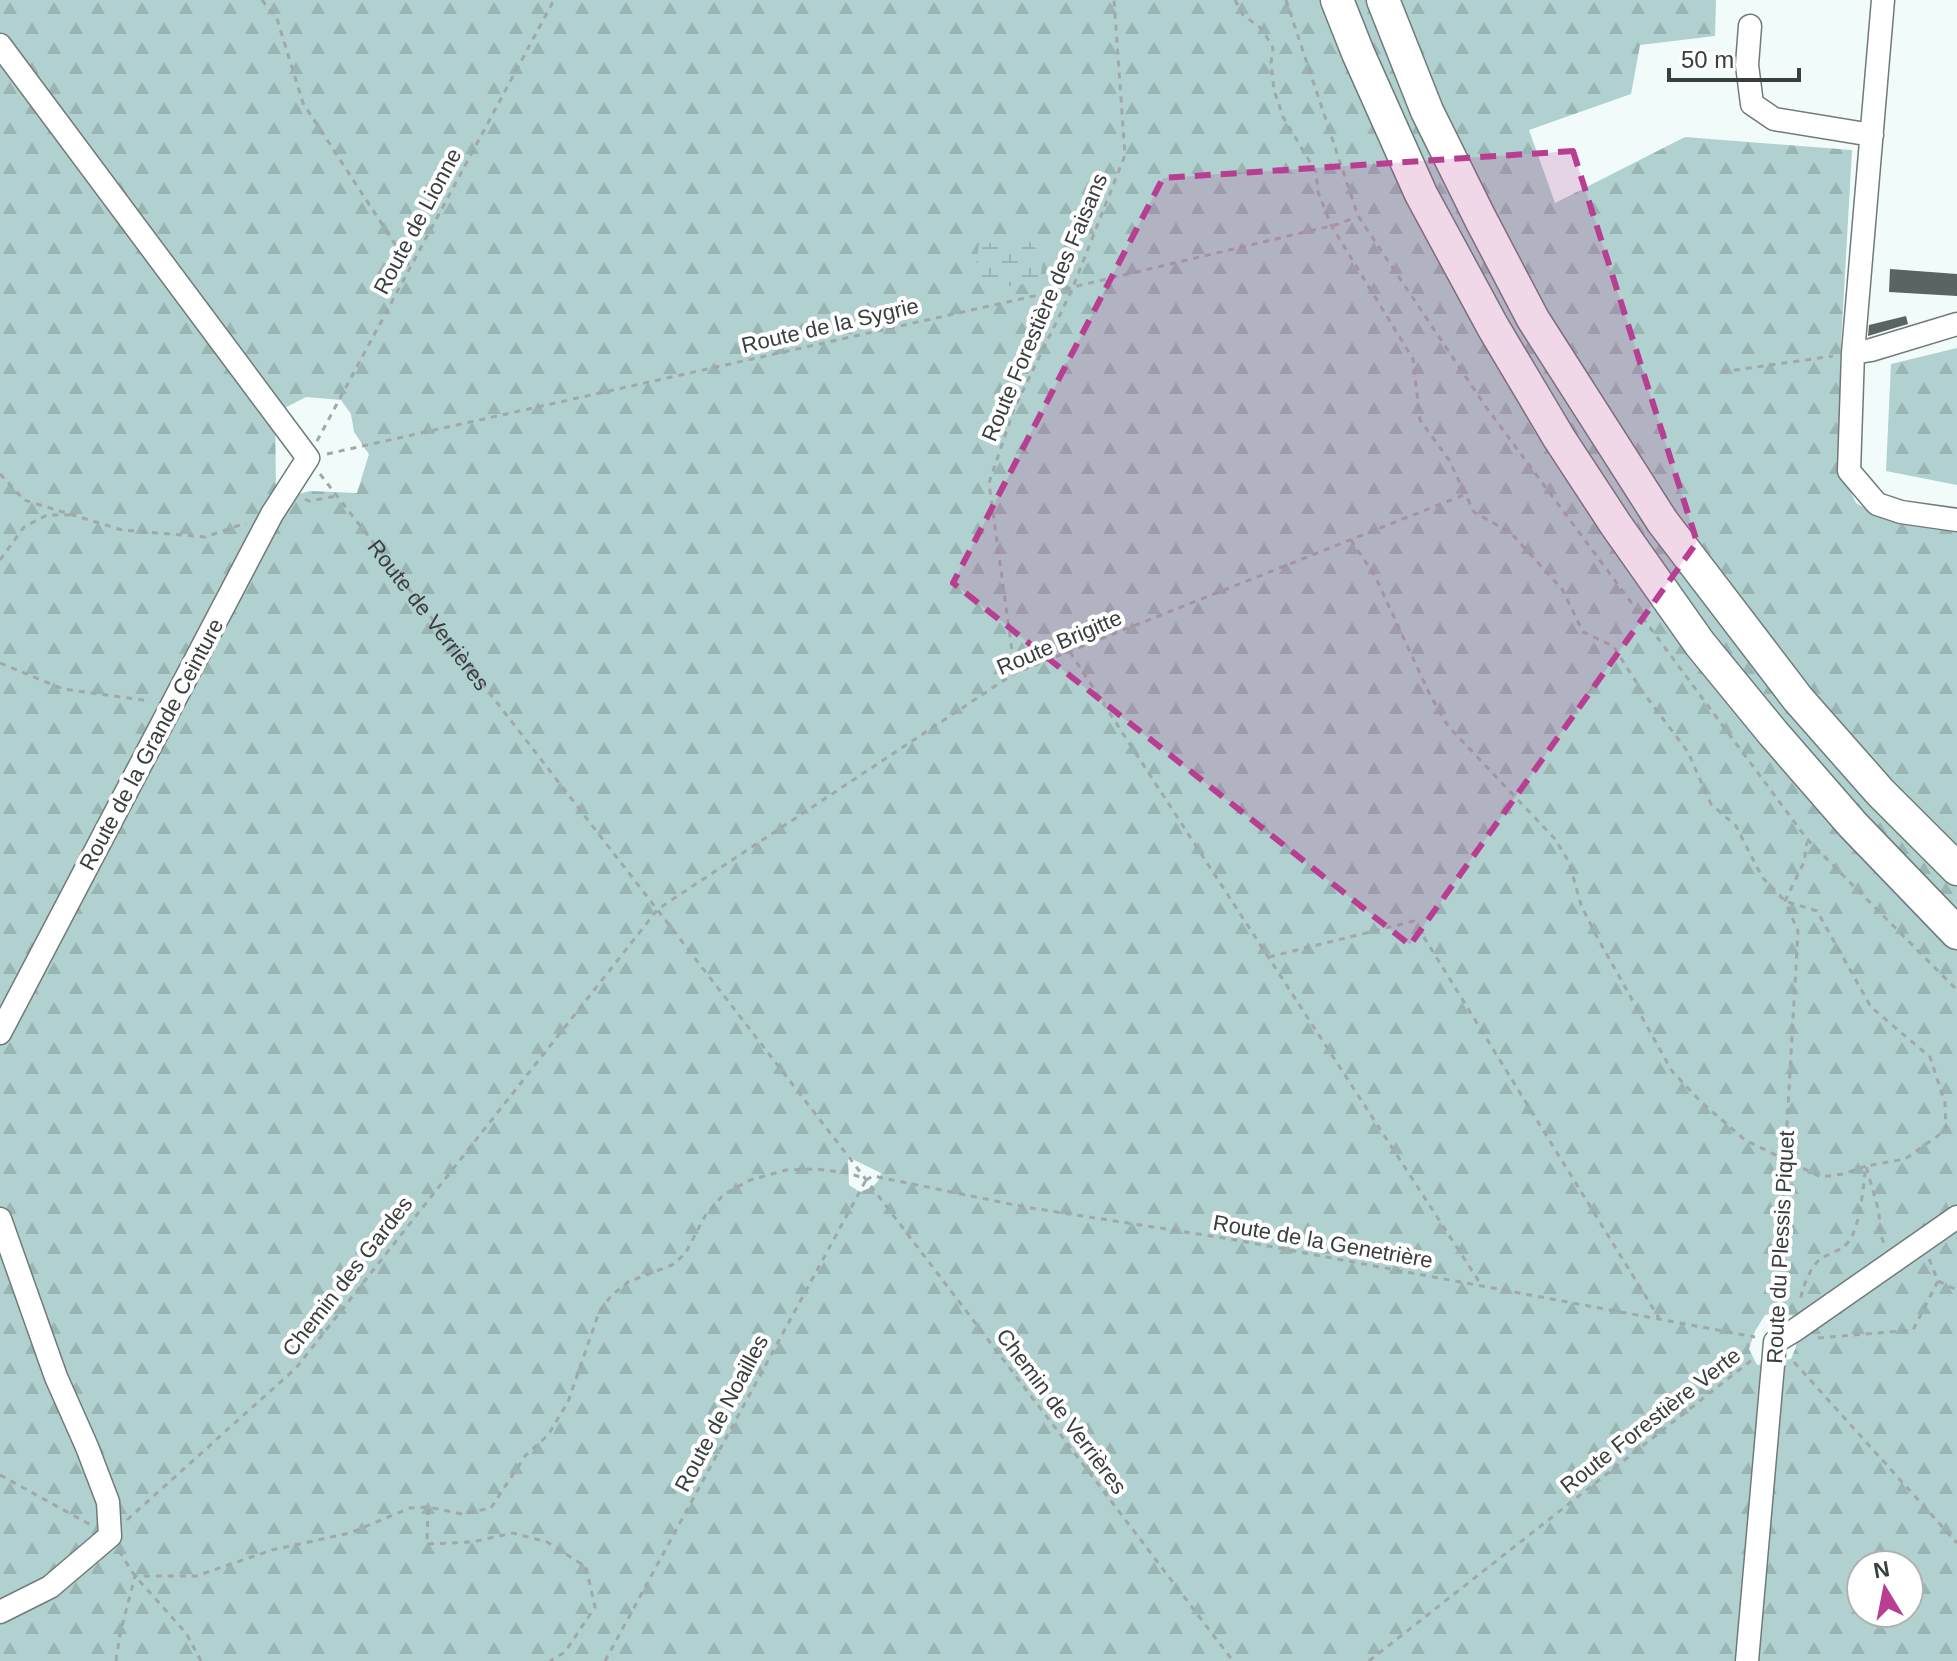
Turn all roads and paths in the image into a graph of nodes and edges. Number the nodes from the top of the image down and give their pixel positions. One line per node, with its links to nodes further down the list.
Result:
1 (262, 0): 13 (path)
2 (554, 0): 13 (path, Route de Lionne)
3 (1114, 0): 14 (path, Route Forestière des Faisans)
4 (1235, 0): 12 (path)
5 (1337, 0): 36 (highway)
6 (1383, 0): 33 (highway)
7 (1883, 0): 10 (street)
8 (1750, 26): 10 (street)
9 (0, 45): 18 (street)
10 (1872, 135): 16 (street)
11 (1358, 216): 12 (path, Route de la Sygrie)
12 (1331, 225): 14 (path, Route de la Sygrie); 21 (path)
13 (410, 267): 18 (path, Route de Lionne)
14 (1074, 285): 18 (path, Route de la Sygrie); 30 (path, Route Forestière des Faisans)
15 (1957, 324): 16 (street)
16 (1853, 353): 17 (path); 25 (street)
17 (1722, 372)
18 (308, 458): 20 (street, Route de la Grande Ceinture); 35 (path, Route de Verrières)
19 (0, 474): 24 (path)
20 (287, 490): 22 (path); 23 (street, Route de la Grande Ceinture)
21 (1466, 494): 26 (path, Route Brigitte); 34 (path)
22 (337, 496)
23 (272, 514): 24 (path); 31 (street, Route de la Grande Ceinture)
24 (74, 515): 27 (path)
25 (1957, 520)
26 (1351, 540): 28 (path, Route Brigitte); 39 (path)
27 (0, 560)
28 (1070, 652): 30 (path, Route Brigitte); 37 (path)
29 (0, 663): 31 (path)
30 (1015, 673): 35 (path, Route Brigitte)
31 (172, 704): 38 (street, Route de la Grande Ceinture)
32 (1807, 839): 34 (path)
33 (1957, 869)
34 (1785, 901): 39 (path, Route du Plessis Piquet); 40 (path)
35 (658, 909): 41 (path, Route de Verrières); 54 (path, Chemin des Gardes)
36 (1957, 933)
37 (1269, 957): 47 (path); 49 (path)
38 (0, 1033)
39 (1785, 1159): 40 (path); 51 (path, Route du Plessis Piquet)
40 (1866, 1166): 45 (path); 50 (path)
41 (866, 1180): 47 (path, Route de la Genetrière); 53 (path, Route de la Genetrière); 61 (path, Route de Noailles); 62 (path, Chemin de Verrières)
42 (1957, 1217): 44 (street)
43 (0, 1219): 54 (street)
44 (1922, 1241): 45 (street); 46 (path)
45 (1894, 1260): 50 (street)
46 (1938, 1281): 48 (path); 51 (path, Route de la Genetrière)
47 (1482, 1286): 49 (path, Route de la Genetrière)
48 (1957, 1290)
49 (1661, 1320): 51 (path, Route de la Genetrière)
50 (1795, 1330): 51 (street)
51 (1775, 1342): 55 (path); 63 (path, Route Forestière Verte); 64 (street, Route du Plessis Piquet)
52 (0, 1475): 54 (path)
53 (428, 1507): 56 (path); 60 (path)
54 (110, 1536): 56 (path); 57 (street)
55 (1957, 1543)
56 (135, 1576): 58 (path); 59 (path)
57 (0, 1612)
58 (116, 1661)
59 (201, 1661)
60 (550, 1661)
61 (605, 1661)
62 (1233, 1661)
63 (1369, 1661)
64 (1747, 1661)

